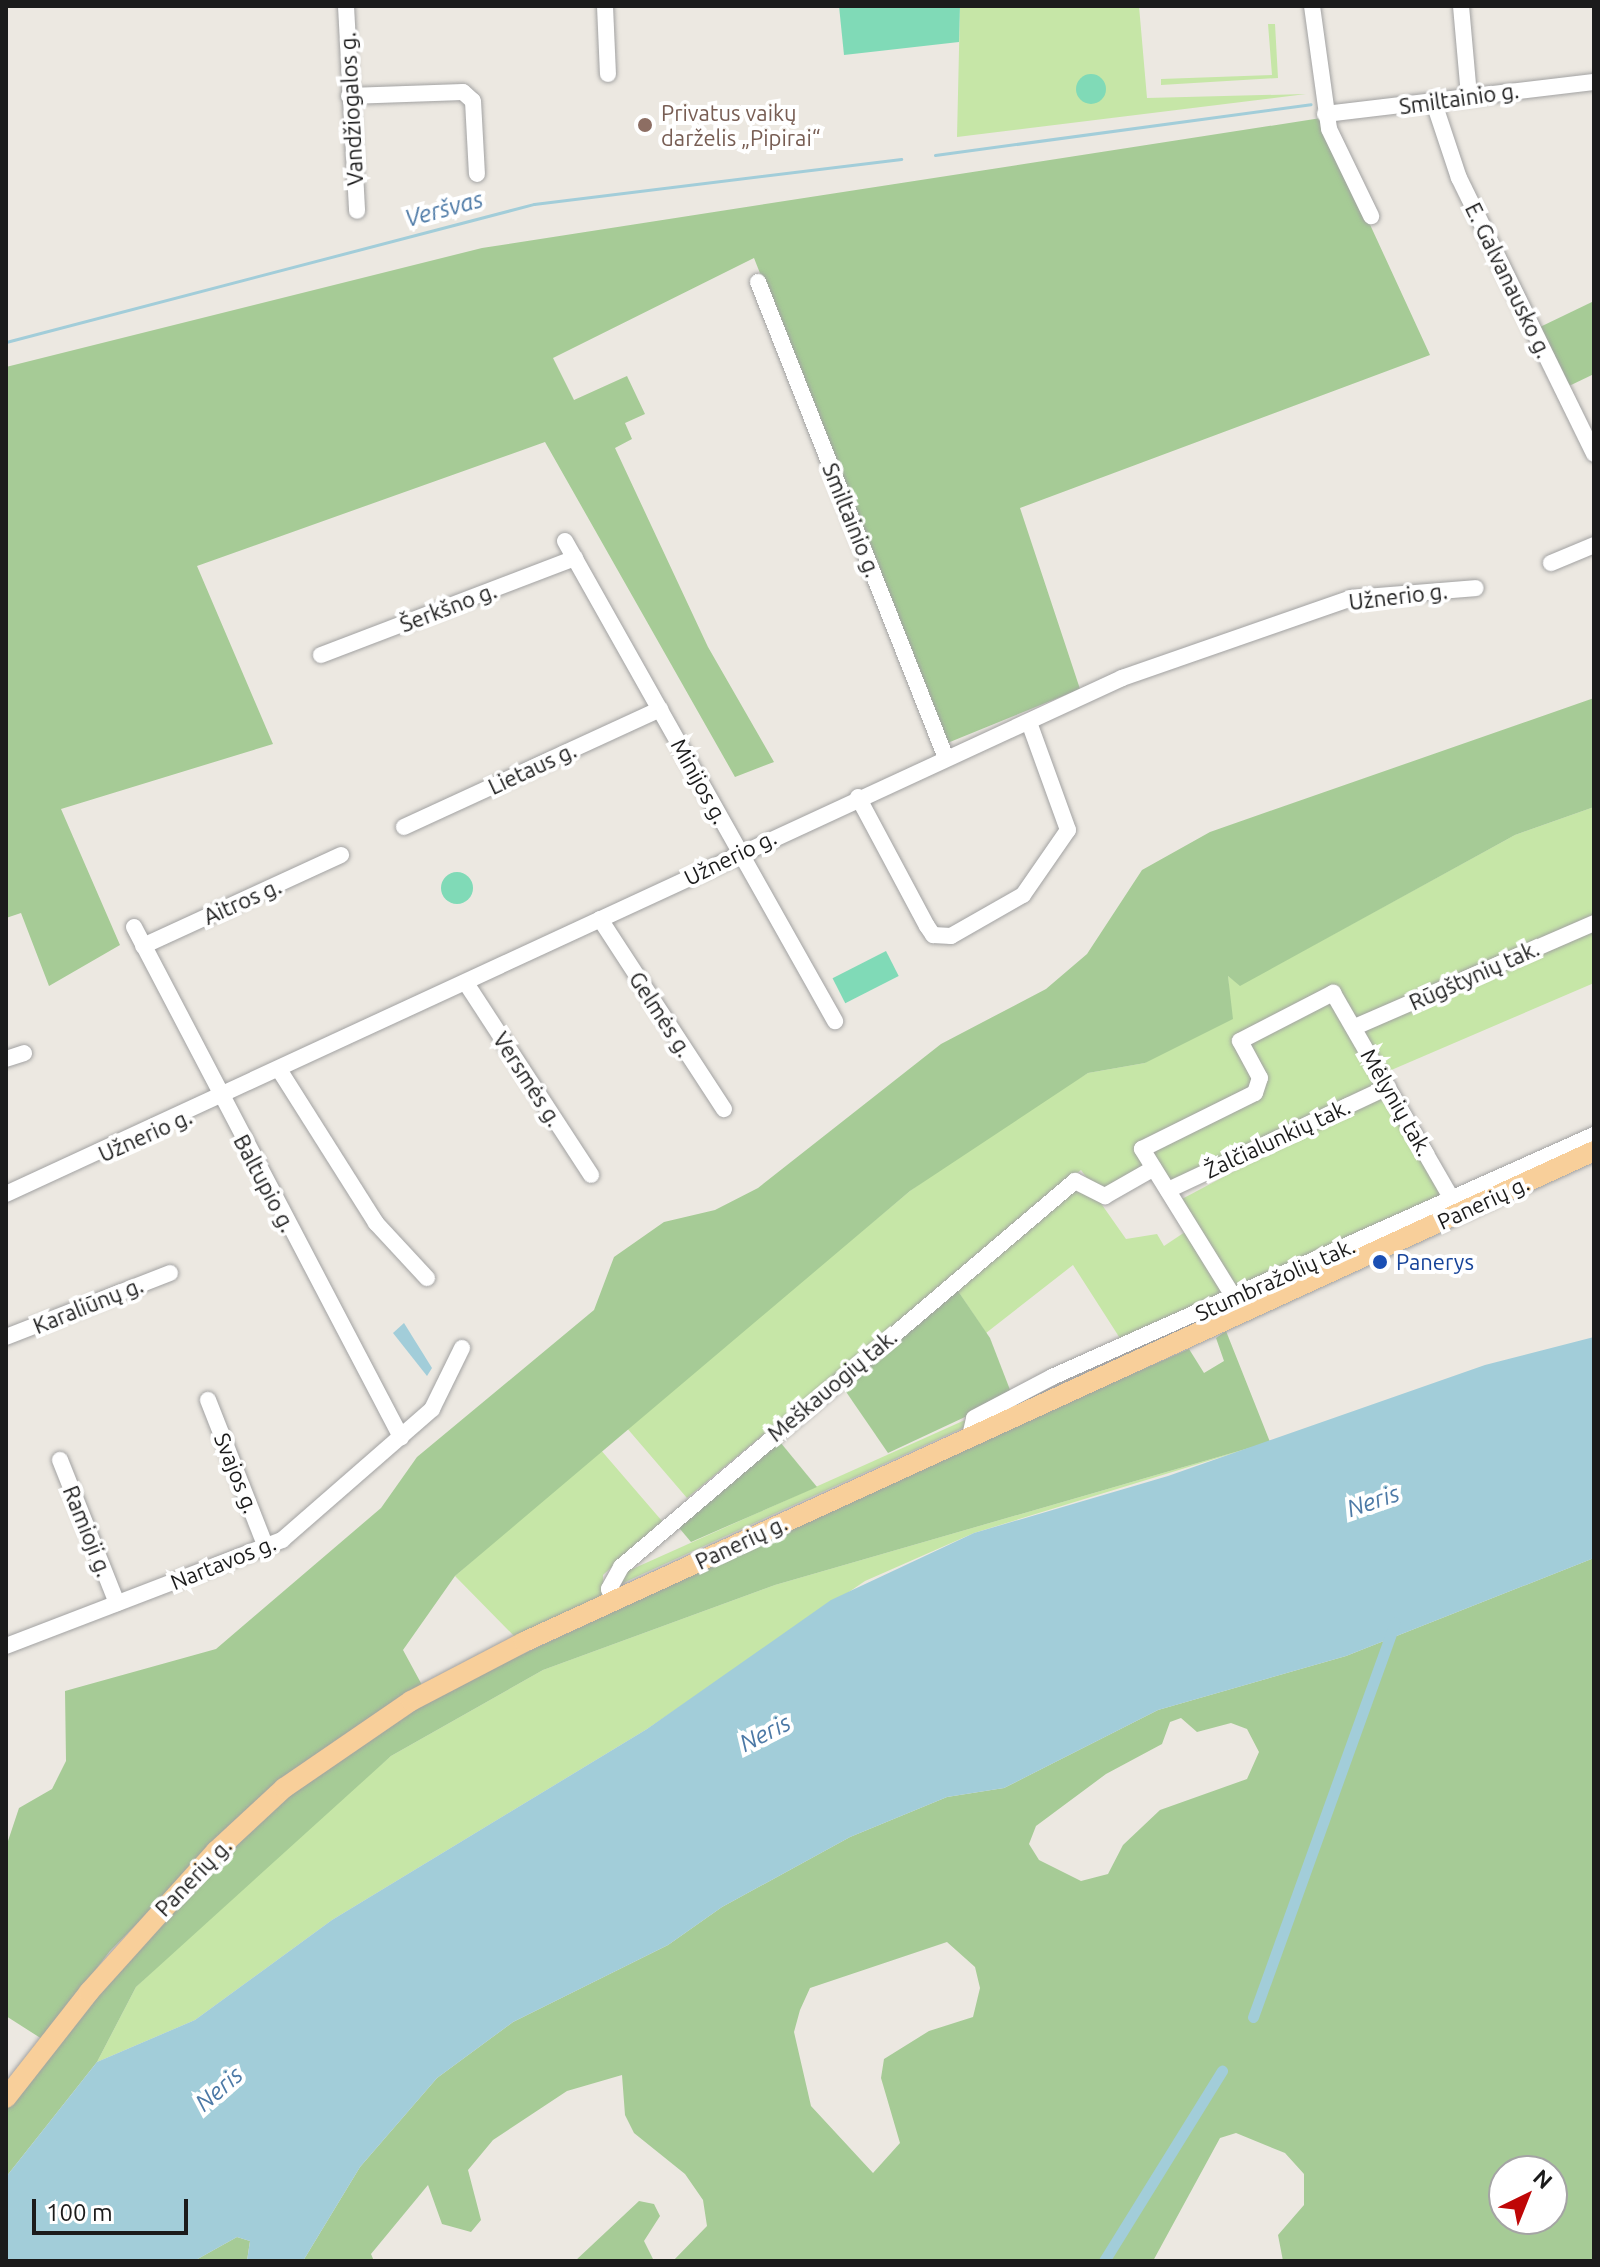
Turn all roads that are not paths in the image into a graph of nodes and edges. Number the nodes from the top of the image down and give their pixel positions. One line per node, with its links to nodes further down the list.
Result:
1 (346, 6): 8 (street, Vandžiogalos g.)
2 (605, 6): 5 (street)
3 (1312, 6): 10 (street)
4 (1461, 6): 7 (street)
5 (608, 74)
6 (1594, 82): 7 (street, Smiltainio g.)
7 (1469, 95): 9 (street, Smiltainio g.)
8 (349, 96): 11 (street); 12 (street, Vandžiogalos g.)
9 (1434, 103): 10 (street, Smiltainio g.); 15 (street, E. Galvanausko g.)
10 (1325, 114): 13 (street)
11 (477, 174)
12 (357, 211)
13 (1371, 216)
14 (758, 282): 24 (street, Smiltainio g.)
15 (1594, 454)
16 (565, 541): 18 (street, Minijos g.)
17 (1594, 545): 19 (street)
18 (575, 558): 21 (street, Šerkšno g.); 22 (street, Minijos g.)
19 (1551, 563)
20 (1476, 588): 23 (street, Užnerio g.)
21 (321, 655)
22 (660, 709): 26 (street, Lietaus g.); 27 (street, Minijos g.)
23 (1029, 722): 24 (street, Užnerio g.); 25 (street)
24 (946, 758): 25 (street, Užnerio g.)
25 (858, 797): 27 (street, Užnerio g.)
26 (404, 827)
27 (739, 852): 29 (street, Užnerio g.); 34 (street, Minijos g.)
28 (341, 855): 32 (street, Aitros g.)
29 (600, 919): 33 (street, Užnerio g.); 41 (street, Gelmės g.)
30 (1594, 923): 35 (street, Rūgštynių tak.)
31 (134, 927): 32 (street, Baltupio g.)
32 (143, 946): 40 (street, Baltupio g.)
33 (466, 983): 38 (street, Užnerio g.); 45 (street, Versmės g.)
34 (835, 1021)
35 (1355, 1027): 39 (street, Mėlynių tak.); 44 (street, Mėlynių tak.)
36 (24, 1053): 37 (street)
37 (6, 1059)
38 (280, 1071): 40 (street, Užnerio g.); 50 (street)
39 (1388, 1087): 46 (street, Žalčialunkių tak.); 48 (street, Mėlynių tak.)
40 (221, 1100): 47 (street, Užnerio g.); 55 (street, Baltupio g.)
41 (724, 1109)
42 (1594, 1135): 48 (street)
43 (1594, 1151): 48 (main road, Panerių g.)
44 (1154, 1168): 46 (street); 58 (street, Meškauogių tak.)
45 (591, 1175)
46 (1168, 1190): 51 (street)
47 (6, 1194)
48 (1456, 1206): 51 (main road, Panerių g.)
49 (170, 1273): 52 (street, Karaliūnų g.)
50 (427, 1278)
51 (1238, 1306): 58 (main road, Panerių g.)
52 (6, 1337)
53 (462, 1348): 55 (street, Nartavos g.)
54 (208, 1400): 57 (street, Svajos g.)
55 (401, 1437): 57 (street, Nartavos g.)
56 (60, 1460): 59 (street, Ramioji g.)
57 (266, 1547): 59 (street, Nartavos g.)
58 (614, 1601): 61 (main road, Panerių g.)
59 (117, 1603): 60 (street, Nartavos g.)
60 (6, 1646)
61 (6, 2098)

